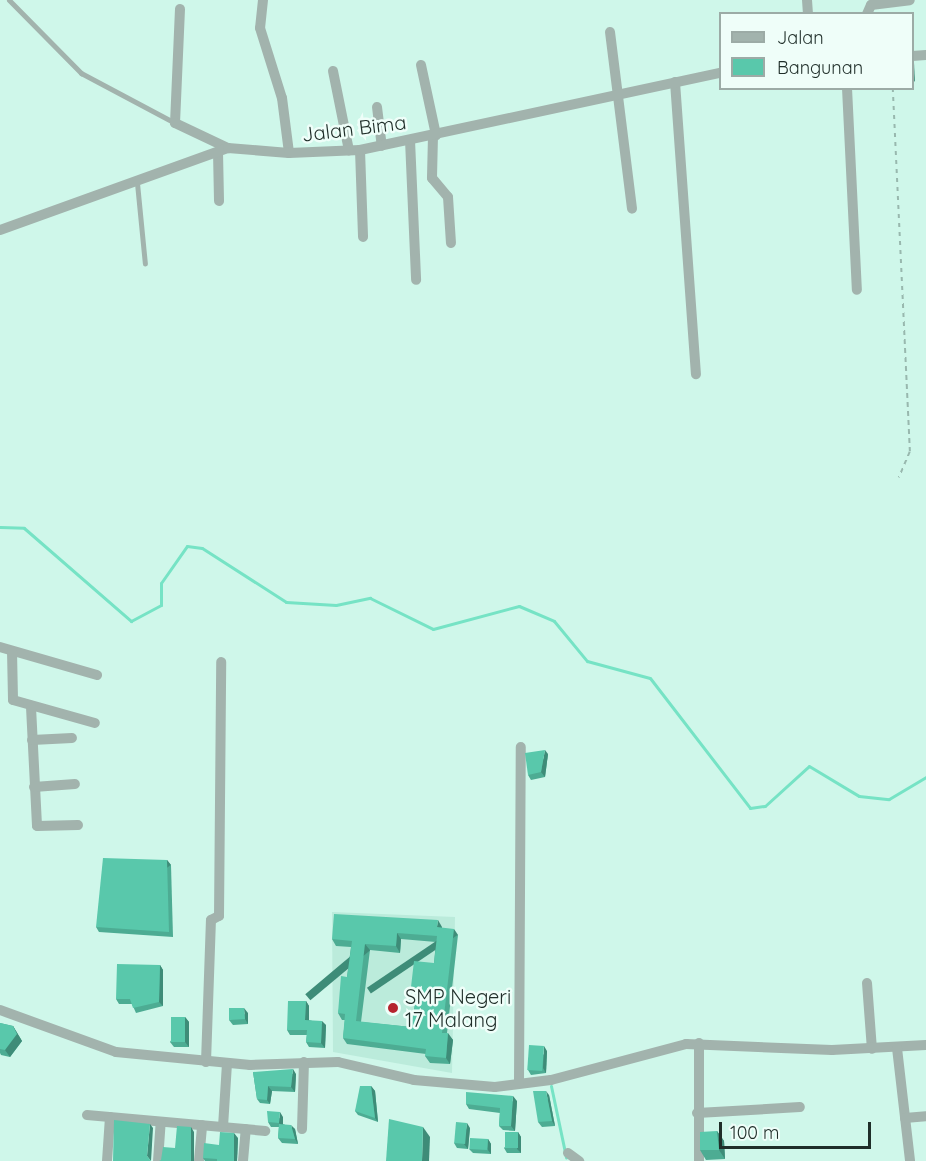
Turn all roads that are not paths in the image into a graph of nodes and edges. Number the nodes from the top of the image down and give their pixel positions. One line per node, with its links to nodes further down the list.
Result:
1 (9, 0): 14 (lane)
2 (263, 0): 20 (street)
3 (910, 0): 5 (street)
4 (180, 9): 14 (street)
5 (868, 12)
6 (610, 32): 12 (street)
7 (421, 65): 15 (street)
8 (333, 71): 19 (street)
9 (719, 73): 10 (street, Jalan Bima)
10 (675, 82): 12 (street, Jalan Bima); 30 (street)
11 (847, 90): 29 (street)
12 (622, 93): 15 (street, Jalan Bima); 23 (street)
13 (377, 107): 17 (street)
14 (175, 123): 18 (street)
15 (434, 136): 16 (street, Jalan Bima); 26 (street)
16 (410, 140): 17 (street, Jalan Bima); 28 (street)
17 (382, 146): 19 (street, Jalan Bima)
18 (223, 150): 20 (street, Jalan Bima); 21 (street, Jalan Bima); 22 (street)
19 (355, 150): 20 (street, Jalan Bima); 25 (street)
20 (289, 153)
21 (137, 183): 24 (street, Jalan Bima); 27 (lane)
22 (219, 201)
23 (632, 209)
24 (0, 230)
25 (363, 237)
26 (451, 243)
27 (145, 264)
28 (416, 280)
29 (857, 290)
30 (696, 374)
31 (0, 647): 32 (street)
32 (12, 651): 34 (street); 35 (street)
33 (221, 662): 49 (street)
34 (97, 675)
35 (31, 707): 36 (street); 38 (street)
36 (94, 723)
37 (72, 738): 38 (street)
38 (32, 740): 41 (street)
39 (521, 747): 52 (street)
40 (75, 784): 41 (street)
41 (34, 787): 42 (street)
42 (78, 825)
43 (867, 983): 48 (street)
44 (0, 1010): 49 (street)
45 (699, 1043): 48 (street); 52 (street); 54 (street)
46 (926, 1045): 47 (street)
47 (897, 1048): 48 (street); 58 (street)
48 (872, 1049)
49 (206, 1062): 51 (street)
50 (304, 1062): 51 (street); 52 (street); 63 (street)
51 (227, 1064): 61 (street)
52 (519, 1083)
53 (800, 1107): 54 (street)
54 (697, 1113): 71 (street)
55 (87, 1115): 57 (street)
56 (926, 1116): 58 (street)
57 (110, 1118): 59 (street); 66 (street)
58 (905, 1118): 72 (street)
59 (161, 1122): 60 (street); 67 (street)
60 (202, 1125): 61 (street); 68 (street)
61 (223, 1127): 62 (street)
62 (246, 1129): 64 (street); 69 (street)
63 (302, 1129)
64 (265, 1131)
65 (568, 1153): 70 (street)
66 (107, 1161)
67 (158, 1161)
68 (200, 1161)
69 (243, 1161)
70 (579, 1161)
71 (699, 1161)
72 (910, 1161)

